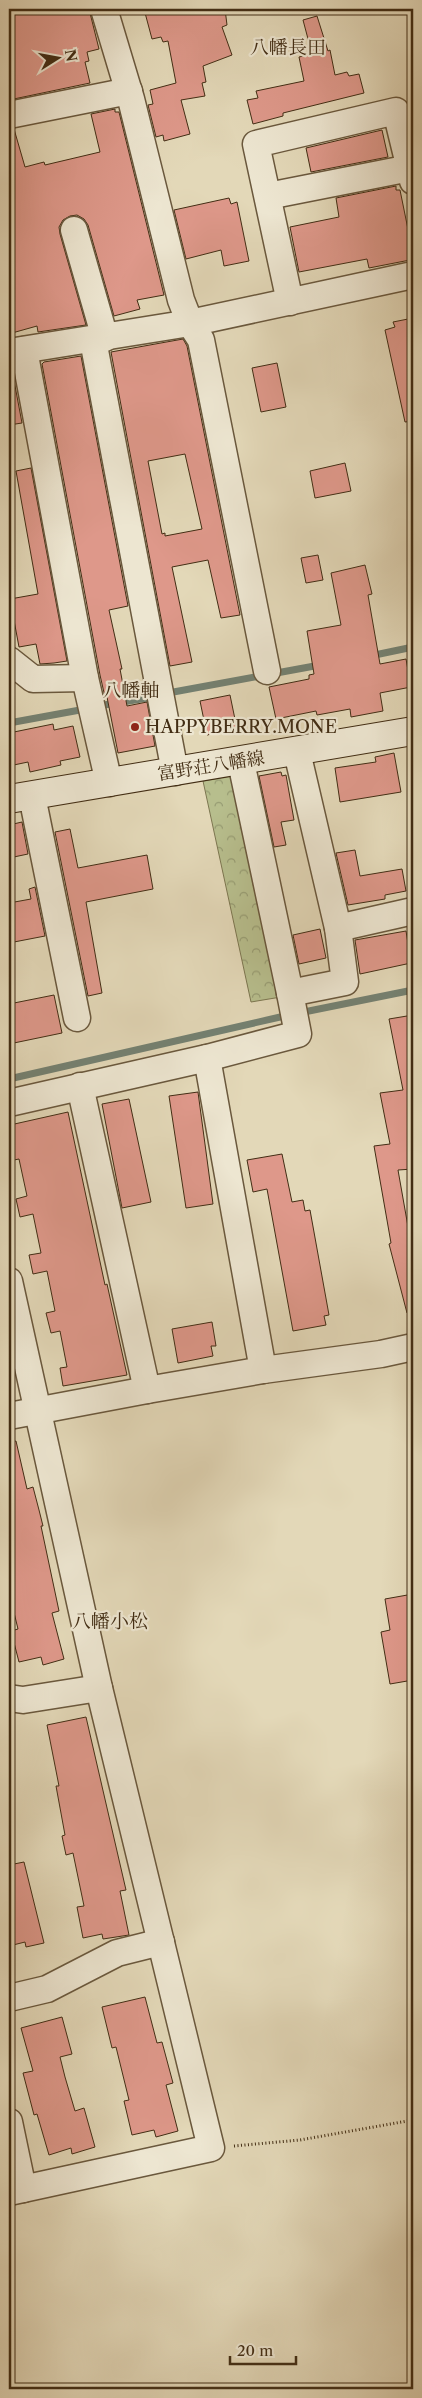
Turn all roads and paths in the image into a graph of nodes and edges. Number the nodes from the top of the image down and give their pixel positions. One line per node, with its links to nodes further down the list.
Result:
1 (104, 9): 2 (street)
2 (129, 92): 3 (street); 9 (street)
3 (9, 115)
4 (412, 174): 5 (street); 5 (street)
5 (268, 196): 8 (street)
6 (74, 230): 10 (street)
7 (413, 275): 8 (street)
8 (290, 302): 9 (street)
9 (190, 324): 10 (street); 13 (street)
10 (99, 339): 11 (street); 18 (street)
11 (17, 351): 14 (street)
12 (9, 660): 14 (street)
13 (267, 671)
14 (85, 678): 19 (street)
15 (413, 731): 16 (main road, 富野荘八幡線)
16 (297, 752): 17 (main road, 富野荘八幡線); 22 (street)
17 (241, 762): 18 (main road, 富野荘八幡線); 23 (street)
18 (175, 772): 19 (main road, 富野荘八幡線)
19 (109, 783): 20 (main road, 富野荘八幡線)
20 (20, 798): 24 (street)
21 (413, 911): 22 (street)
22 (338, 928): 23 (street)
23 (293, 1007): 25 (street)
24 (77, 1018)
25 (207, 1058): 26 (street); 30 (street)
26 (80, 1086): 27 (street); 31 (street)
27 (9, 1102)
28 (9, 1281): 32 (street)
29 (413, 1348): 30 (street)
30 (264, 1370): 31 (street)
31 (146, 1390): 32 (street)
32 (38, 1409): 33 (street); 34 (street)
33 (9, 1416)
34 (99, 1688): 35 (street); 36 (street)
35 (9, 1698)
36 (161, 1942): 37 (street); 40 (street)
37 (9, 1998)
38 (413, 2120): 40 (path)
39 (9, 2122): 41 (street)
40 (211, 2148): 41 (street)
41 (16, 2190)

